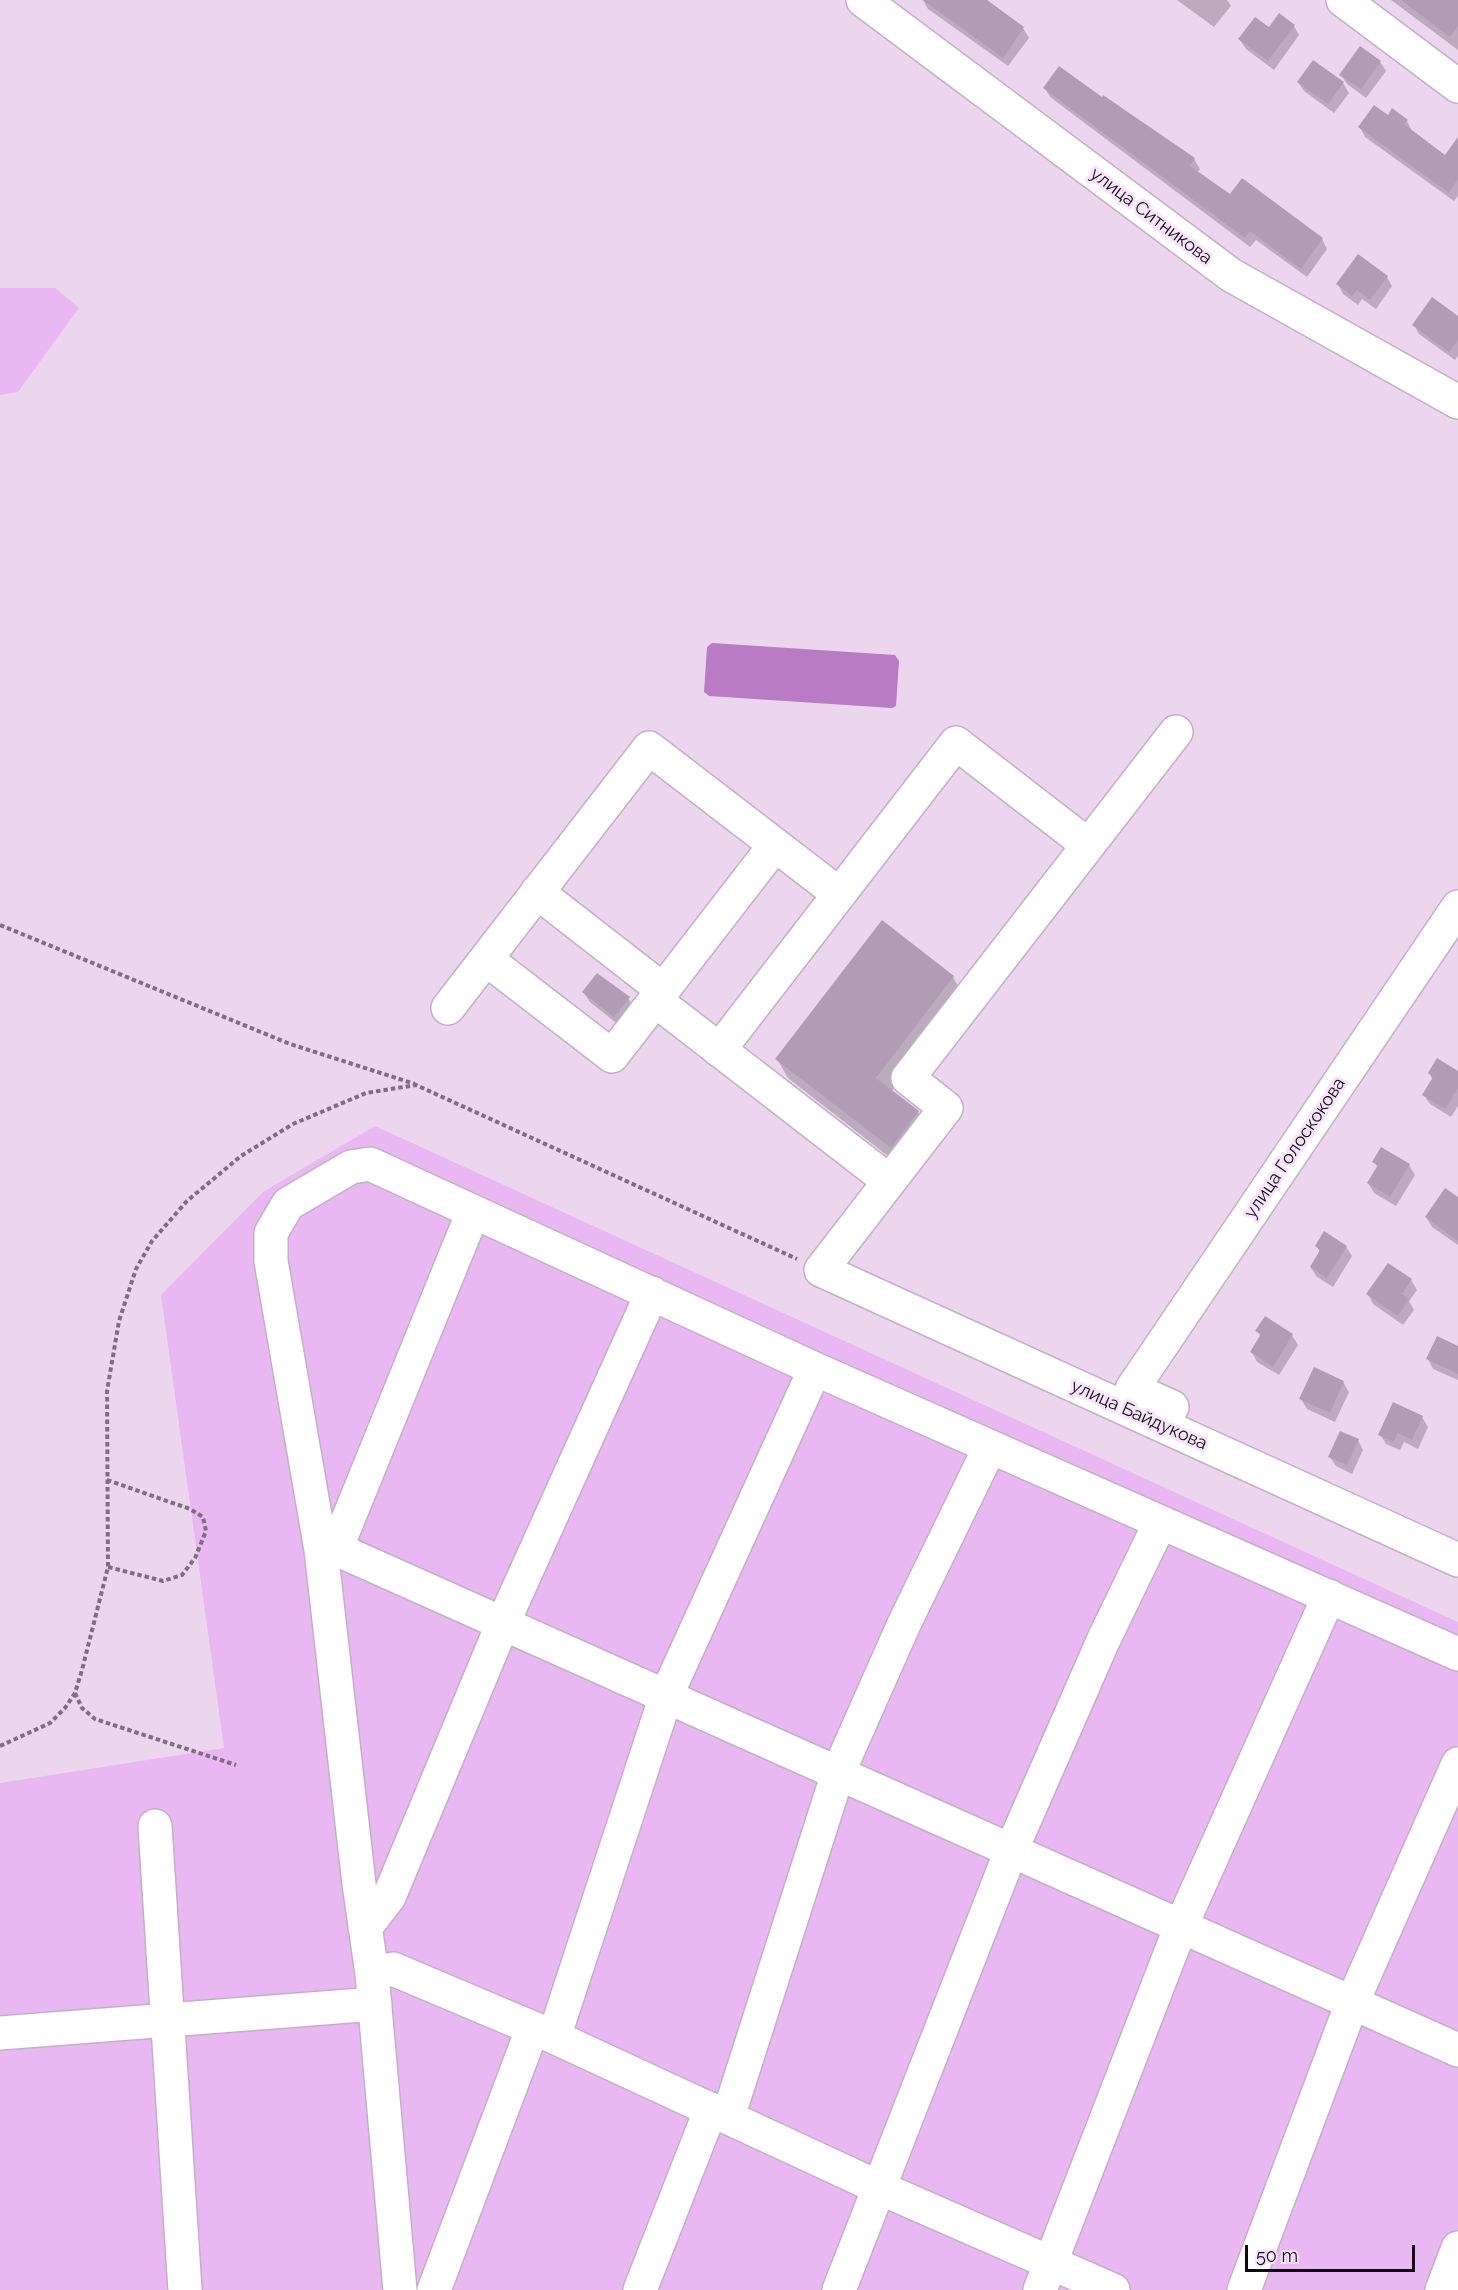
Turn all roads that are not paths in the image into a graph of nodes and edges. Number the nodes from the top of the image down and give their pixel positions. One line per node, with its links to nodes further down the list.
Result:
1 (863, 0): 4 (street, улица Ситникова)
2 (1343, 0): 3 (street)
3 (1458, 86)
4 (1458, 402)
5 (1176, 732): 7 (street)
6 (775, 844): 8 (street); 9 (street); 12 (street)
7 (1088, 845): 9 (street); 15 (street)
8 (537, 892): 11 (street); 12 (street)
9 (839, 894): 14 (street)
10 (1453, 924): 19 (street, улица Голоскокова)
11 (486, 959): 12 (street); 13 (street)
12 (659, 995): 14 (street)
13 (448, 1008)
14 (719, 1050): 15 (street)
15 (889, 1181): 24 (street, улица Байдукова)
16 (473, 1212): 17 (street); 23 (street); 23 (street)
17 (652, 1293): 18 (street); 26 (street)
18 (815, 1369): 20 (street); 28 (street)
19 (1132, 1389): 22 (street, улица Байдукова)
20 (990, 1447): 21 (street); 30 (street)
21 (1160, 1523): 25 (street); 32 (street)
22 (1458, 1536)
23 (328, 1549): 26 (street); 34 (street)
24 (1458, 1560)
25 (1329, 1596): 27 (street); 33 (street)
26 (503, 1623): 28 (street); 34 (street)
27 (1458, 1654)
28 (666, 1696): 30 (street); 39 (street)
29 (1458, 1764): 36 (street)
30 (838, 1773): 32 (street); 41 (street)
31 (155, 1826): 37 (street)
32 (1011, 1851): 33 (street); 42 (street)
33 (1181, 1926): 36 (street); 44 (street)
34 (365, 1928): 35 (street)
35 (374, 1989): 37 (street); 39 (street); 46 (street)
36 (1352, 2003): 40 (street); 51 (street)
37 (168, 2019): 38 (street); 45 (street)
38 (0, 2033)
39 (543, 2033): 41 (street); 47 (street)
40 (1458, 2050)
41 (719, 2113): 42 (street); 48 (street)
42 (880, 2188): 44 (street); 49 (street)
43 (1458, 2248): 52 (street)
44 (1045, 2276): 50 (street)
45 (185, 2290)
46 (400, 2290)
47 (434, 2290)
48 (640, 2290)
49 (839, 2290)
50 (1113, 2290)
51 (1244, 2290)
52 (1442, 2290)

